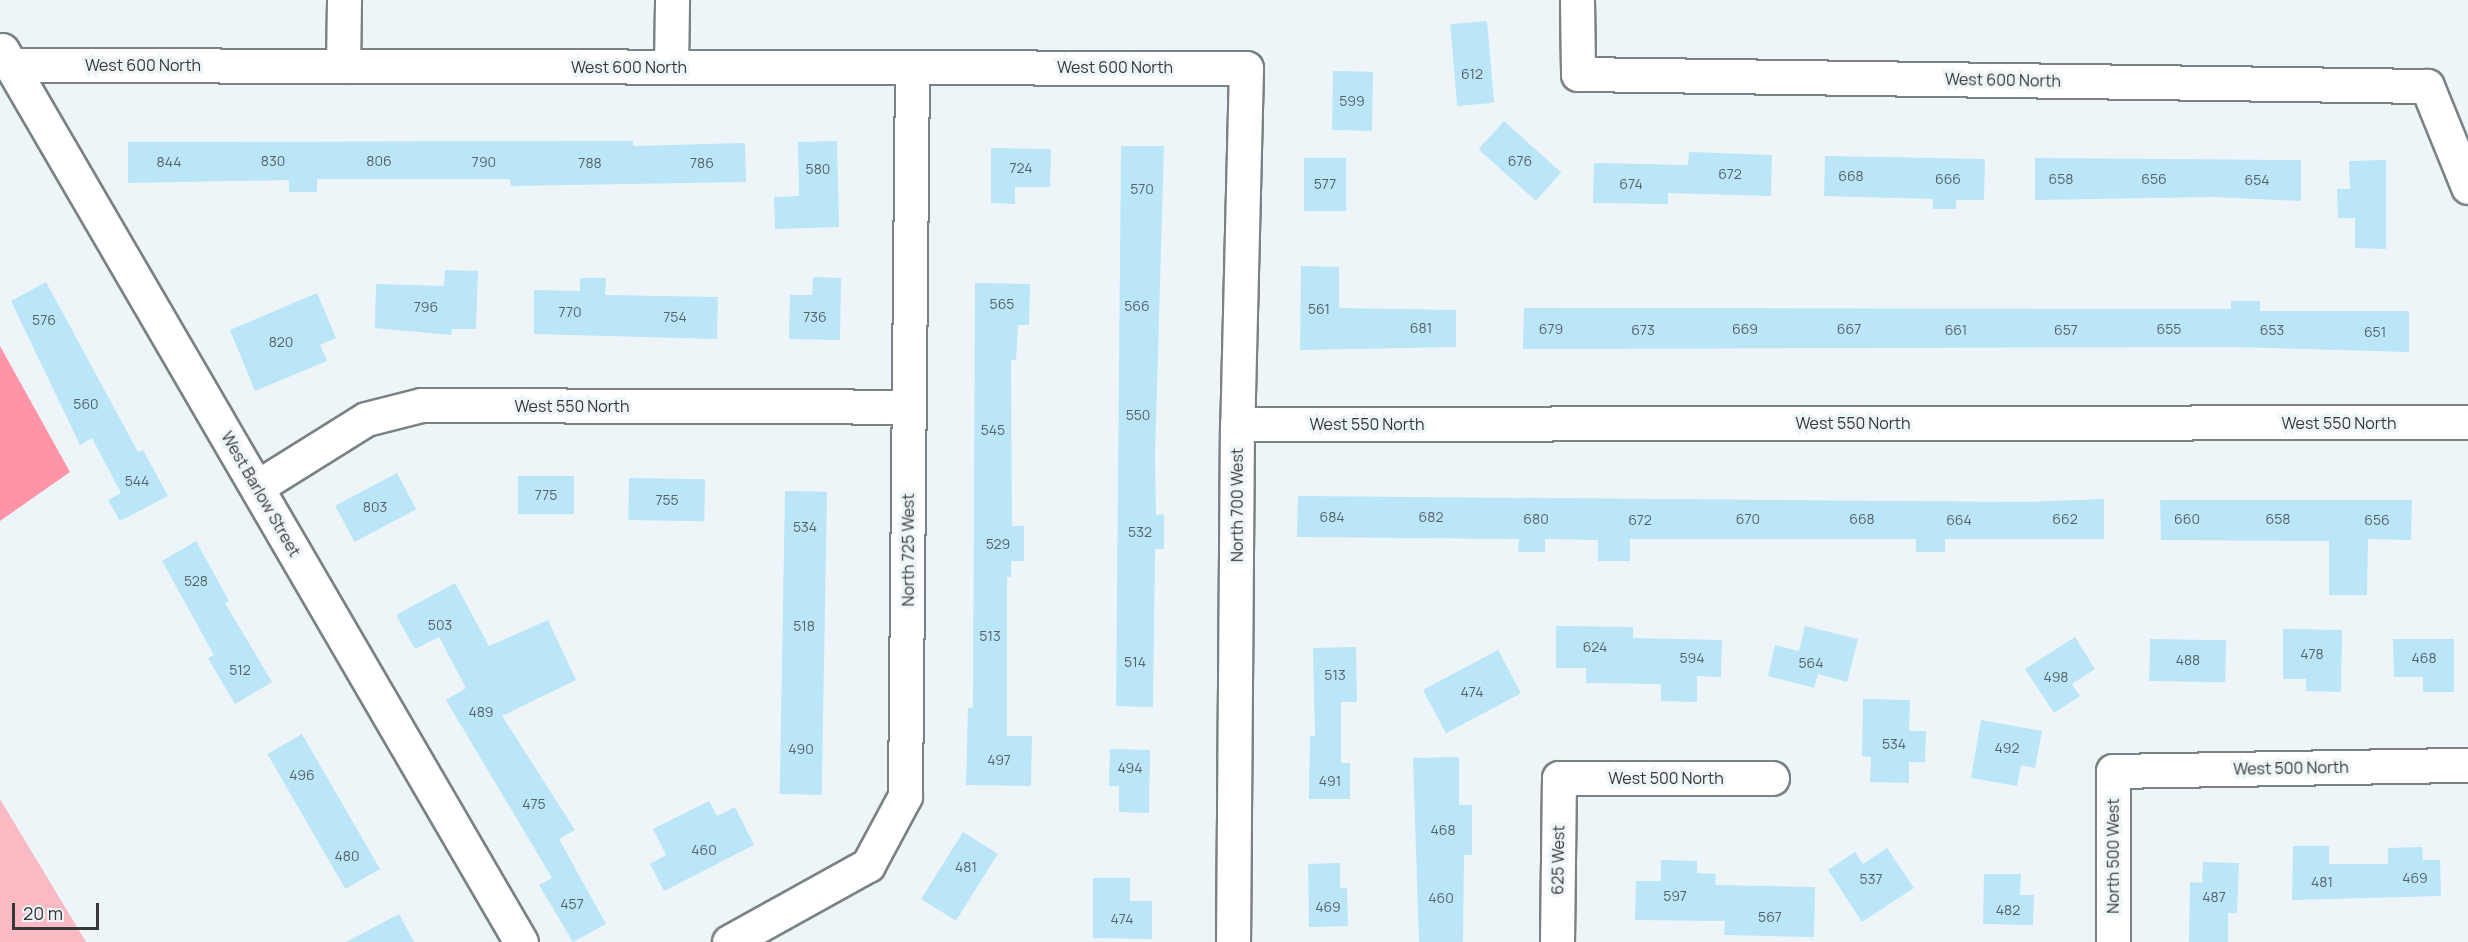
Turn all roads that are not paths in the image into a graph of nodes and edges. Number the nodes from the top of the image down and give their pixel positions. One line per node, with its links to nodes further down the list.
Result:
1 (344, 0): 5 (street)
2 (672, 0): 6 (street)
3 (1577, 0): 9 (street, West 600 North)
4 (6, 55): 5 (street, West 600 North); 13 (street, West Barlow Street)
5 (343, 66): 6 (street, West 600 North)
6 (671, 67): 7 (street, West 600 North)
7 (912, 67): 8 (street, West 600 North); 10 (street, North 725 West)
8 (1246, 68): 12 (street, North 700 West)
9 (2468, 187)
10 (909, 407): 13 (street, West 550 North); 19 (street, North 725 West)
11 (2468, 423): 12 (street, West 550 North)
12 (1237, 424): 20 (street, North 700 West)
13 (256, 487): 18 (street, West Barlow Street)
14 (2468, 765): 15 (street, West 500 North)
15 (2113, 771): 22 (street, North 500 West)
16 (1559, 778): 17 (street, West 500 North); 21 (street, 625 West)
17 (1772, 778)
18 (521, 942)
19 (729, 942)
20 (1233, 942)
21 (1557, 942)
22 (2113, 942)

